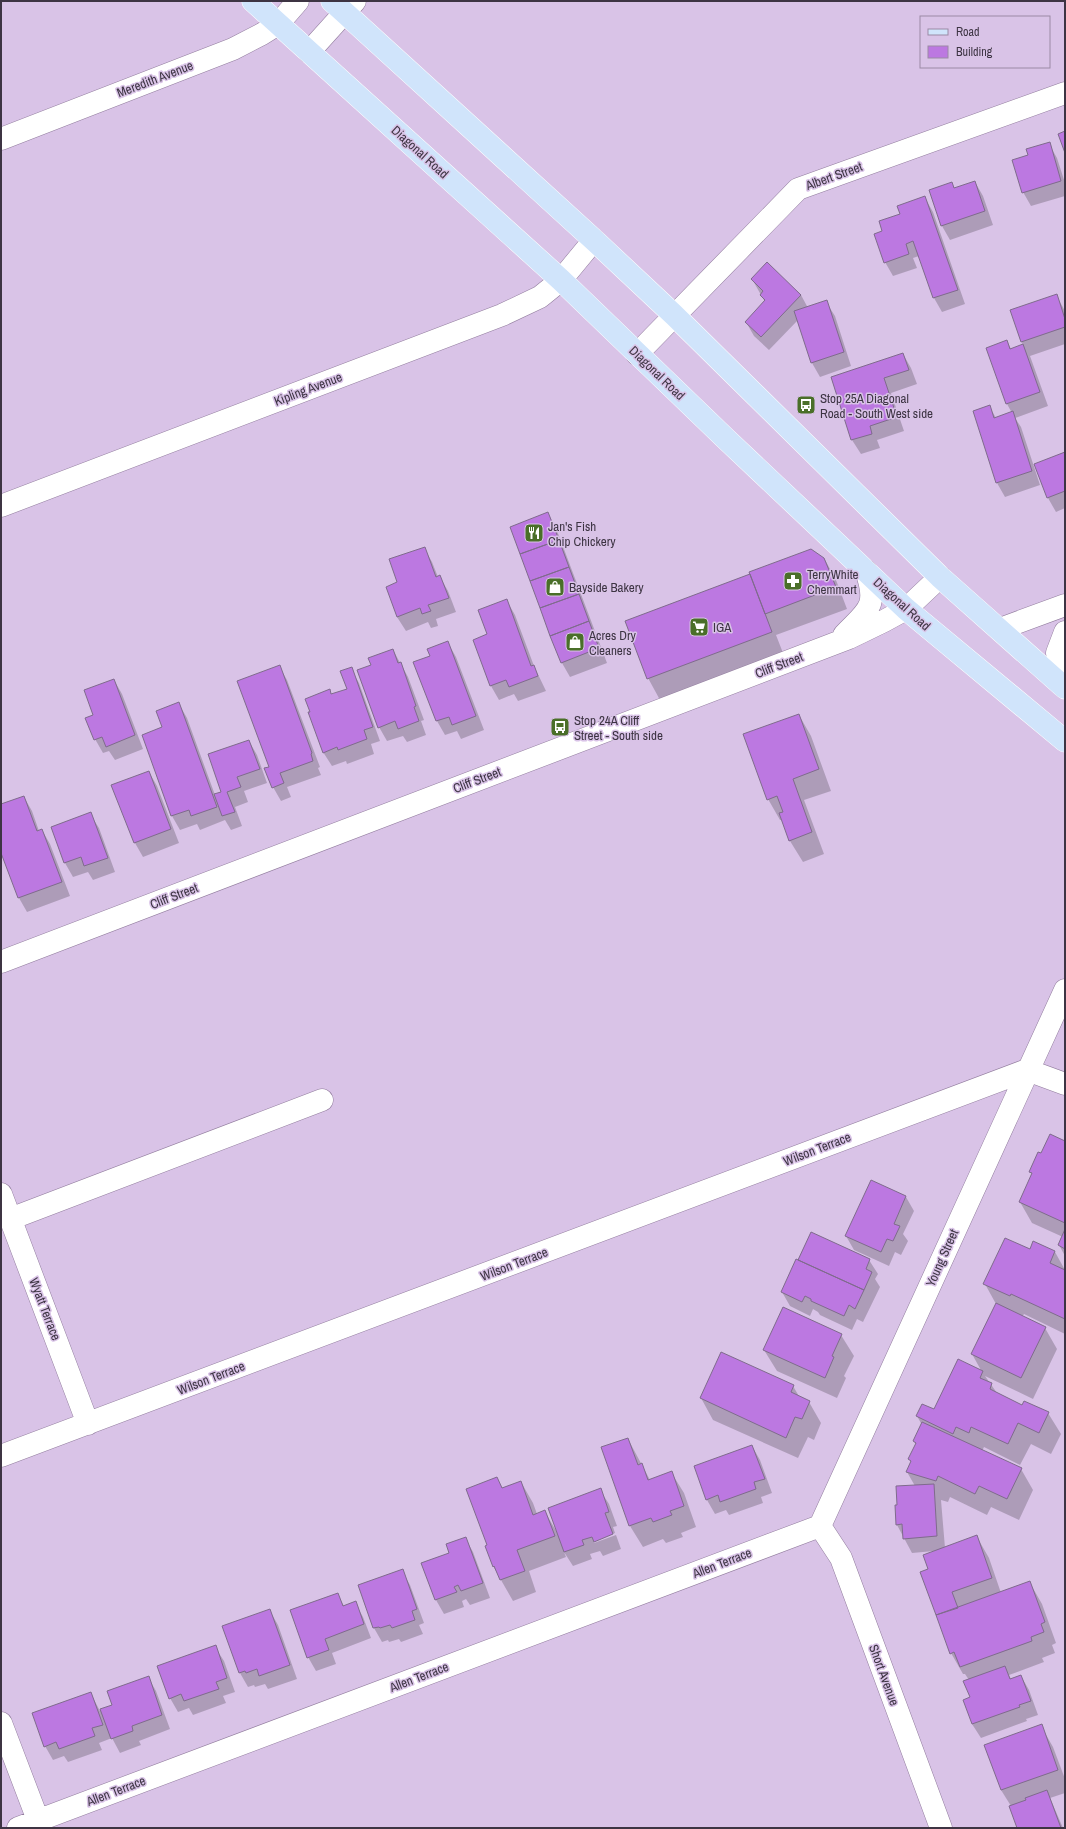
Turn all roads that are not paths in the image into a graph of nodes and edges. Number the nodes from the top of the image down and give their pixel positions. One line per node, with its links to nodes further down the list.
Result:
1 (253, 1): 4 (main road, Diagonal Road)
2 (298, 1): 4 (street, Meredith Avenue)
3 (344, 4): 5 (street); 8 (main road)
4 (278, 24): 5 (main road, Diagonal Road); 7 (street, Meredith Avenue)
5 (309, 52): 9 (main road, Diagonal Road)
6 (1065, 93): 10 (street, Albert Street)
7 (1, 139)
8 (594, 240): 9 (street, Kipling Avenue); 10 (main road)
9 (562, 280): 11 (main road, Diagonal Road); 12 (street, Kipling Avenue)
10 (674, 316): 11 (street, Albert Street); 14 (main road)
11 (637, 354): 13 (main road, Diagonal Road)
12 (1, 506)
13 (866, 571): 16 (main road, Diagonal Road); 19 (street)
14 (940, 577): 16 (street, Cliff Street); 17 (main road)
15 (1065, 606): 17 (street)
16 (906, 609): 19 (street, Cliff Street); 21 (main road, Diagonal Road)
17 (1000, 629): 20 (main road)
18 (1065, 632): 20 (street)
19 (836, 643): 22 (street, Cliff Street)
20 (1064, 687)
21 (1065, 741)
22 (1, 962)
23 (1065, 990): 24 (street, Young Street)
24 (1027, 1070): 25 (street); 29 (street, Wilson Terrace); 31 (street, Young Street)
25 (1065, 1084)
26 (322, 1100): 28 (street)
27 (1, 1194): 28 (street, Wyatt Terrace)
28 (10, 1219): 29 (street, Wyatt Terrace)
29 (88, 1424): 30 (street, Wilson Terrace)
30 (1, 1456)
31 (820, 1526): 33 (street, Allen Terrace); 35 (street, Short Avenue)
32 (1, 1723): 33 (street)
33 (40, 1824): 34 (street, Allen Terrace)
34 (18, 1828)
35 (941, 1828)

